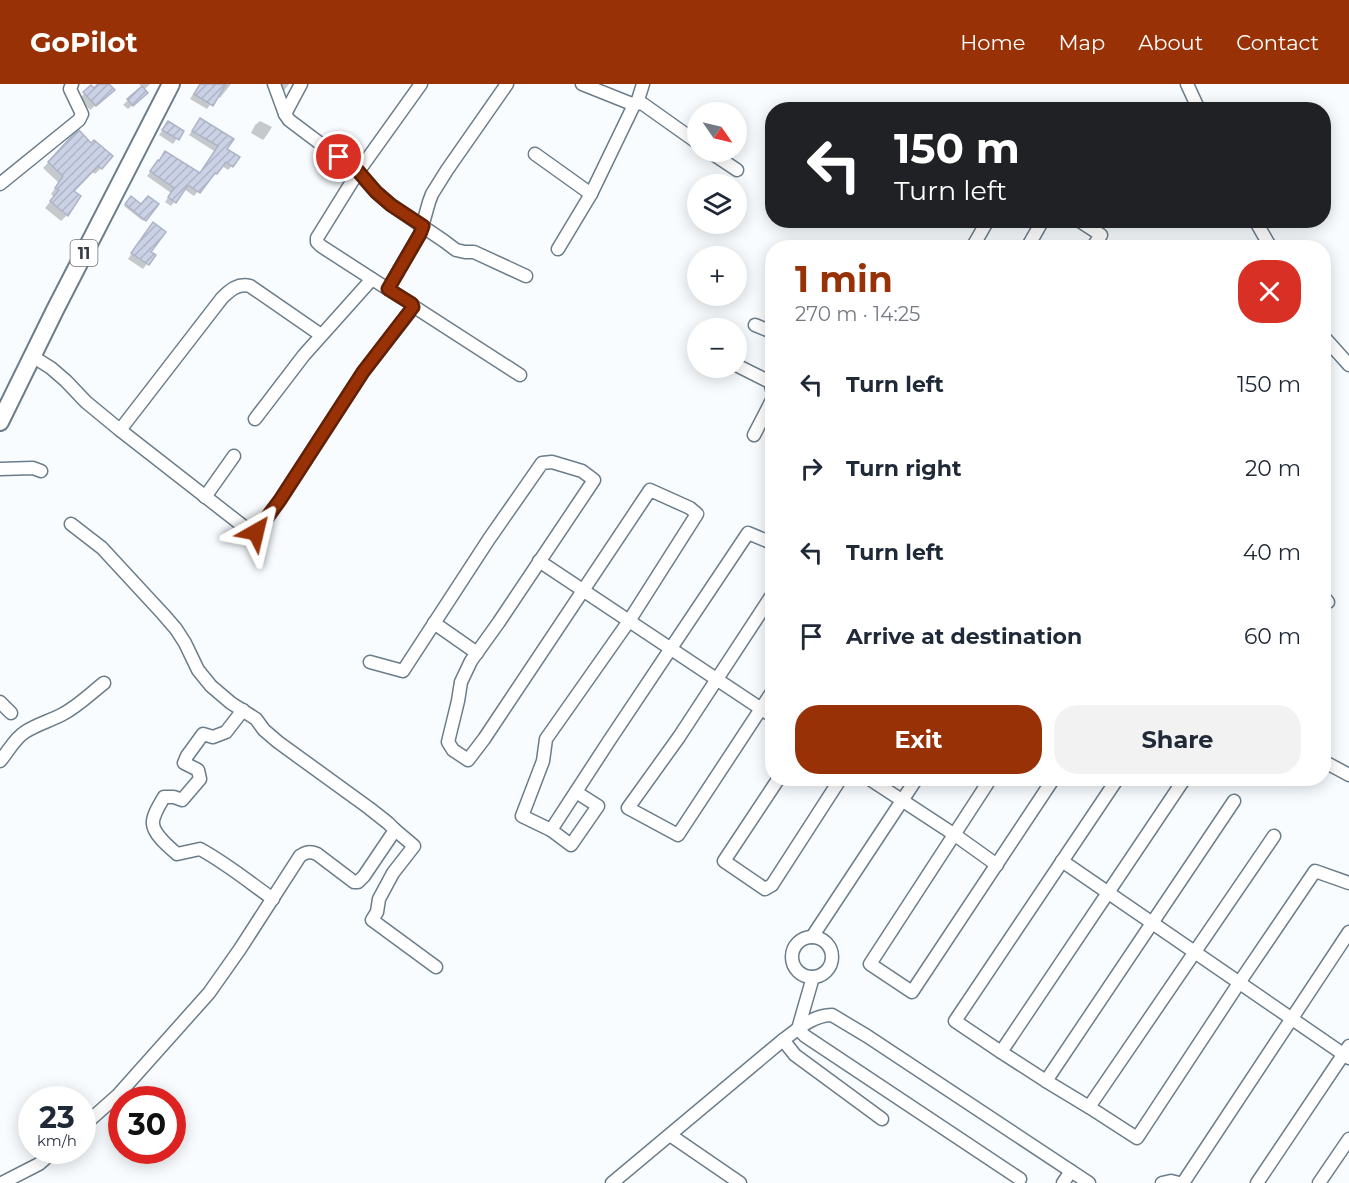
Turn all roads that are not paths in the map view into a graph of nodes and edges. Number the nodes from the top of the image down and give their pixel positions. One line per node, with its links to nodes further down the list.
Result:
1 (72, 84): 18 (street)
2 (171, 84): 32 (highway, 11)
3 (274, 84): 12 (street)
4 (302, 84): 12 (street)
5 (421, 84): 17 (street)
6 (507, 84): 20 (street)
7 (582, 84): 11 (street)
8 (644, 84): 11 (street)
9 (1187, 84): 10 (street)
10 (1195, 102)
11 (634, 103): 13 (street); 19 (street)
12 (285, 114): 17 (street)
13 (687, 135)
14 (535, 154): 19 (street)
15 (724, 162): 16 (street)
16 (736, 170)
17 (358, 171): 20 (street); 25 (street)
18 (0, 184)
19 (591, 194): 23 (street)
20 (423, 226): 24 (street); 26 (street)
21 (1090, 228): 22 (street)
22 (1098, 240)
23 (558, 249)
24 (526, 276)
25 (372, 279): 26 (street); 30 (street)
26 (388, 289): 27 (street)
27 (413, 306): 35 (street); 45 (street)
28 (755, 325): 29 (street)
29 (765, 329)
30 (321, 335): 38 (street); 40 (street)
31 (1331, 345): 33 (street)
32 (32, 356): 39 (highway, 11); 40 (street)
33 (1349, 365)
34 (747, 370): 36 (street)
35 (520, 375)
36 (765, 380)
37 (765, 414): 41 (street)
38 (255, 419)
39 (0, 422)
40 (120, 430): 45 (street)
41 (754, 435)
42 (234, 456): 45 (street)
43 (0, 469): 44 (street)
44 (42, 471)
45 (205, 497)
46 (71, 524): 61 (street)
47 (765, 540): 53 (street)
48 (539, 561): 49 (street); 52 (street); 54 (street)
49 (583, 590): 51 (street); 51 (street); 54 (street)
50 (765, 606): 56 (street)
51 (628, 621): 53 (street); 79 (street)
52 (434, 623): 54 (street); 55 (street)
53 (671, 649): 56 (street); 75 (street)
54 (477, 653)
55 (370, 663)
56 (717, 680): 60 (street); 60 (street)
57 (104, 683): 64 (street)
58 (0, 702): 63 (street)
59 (765, 702): 60 (street)
60 (761, 708): 62 (street)
61 (243, 710): 78 (street); 86 (street)
62 (765, 711)
63 (12, 713)
64 (0, 760)
65 (1331, 765): 66 (street)
66 (1349, 775)
67 (774, 786): 68 (street)
68 (836, 786)
69 (880, 786): 76 (street)
70 (912, 786): 76 (street)
71 (986, 786): 80 (street)
72 (1049, 786): 83 (street)
73 (1113, 786): 82 (street)
74 (1180, 786): 85 (street)
75 (576, 792): 79 (street); 79 (street)
76 (902, 801): 80 (street); 89 (street)
77 (1234, 801): 87 (street)
78 (394, 829): 86 (street); 91 (street)
79 (551, 830)
80 (955, 835): 83 (street); 83 (street)
81 (1274, 836): 90 (street)
82 (1062, 861): 85 (street); 97 (street)
83 (997, 865)
84 (1349, 883): 93 (street)
85 (1108, 893): 87 (street); 97 (street)
86 (273, 899): 101 (street)
87 (1152, 922): 90 (street); 99 (street)
88 (1349, 932): 94 (street)
89 (812, 937): 92 (street); 92 (street)
90 (1195, 952): 93 (street); 100 (street)
91 (436, 967)
92 (813, 977): 95 (street)
93 (1239, 983): 94 (street); 100 (street)
94 (1291, 1018): 98 (street); 114 (street)
95 (798, 1029): 96 (street); 106 (street); 107 (street)
96 (783, 1040): 102 (street); 103 (street)
97 (1001, 1052): 99 (street)
98 (1347, 1053): 115 (street)
99 (1046, 1081): 100 (street)
100 (1089, 1107)
101 (96, 1115)
102 (882, 1119)
103 (670, 1135): 109 (street); 110 (street)
104 (1349, 1139): 116 (street)
105 (39, 1164): 108 (street)
106 (1071, 1171): 111 (street); 112 (street)
107 (1020, 1179)
108 (2, 1183)
109 (612, 1183)
110 (740, 1183)
111 (1064, 1183)
112 (1089, 1183)
113 (1162, 1183): 114 (street)
114 (1181, 1183)
115 (1257, 1183)
116 (1319, 1183)

